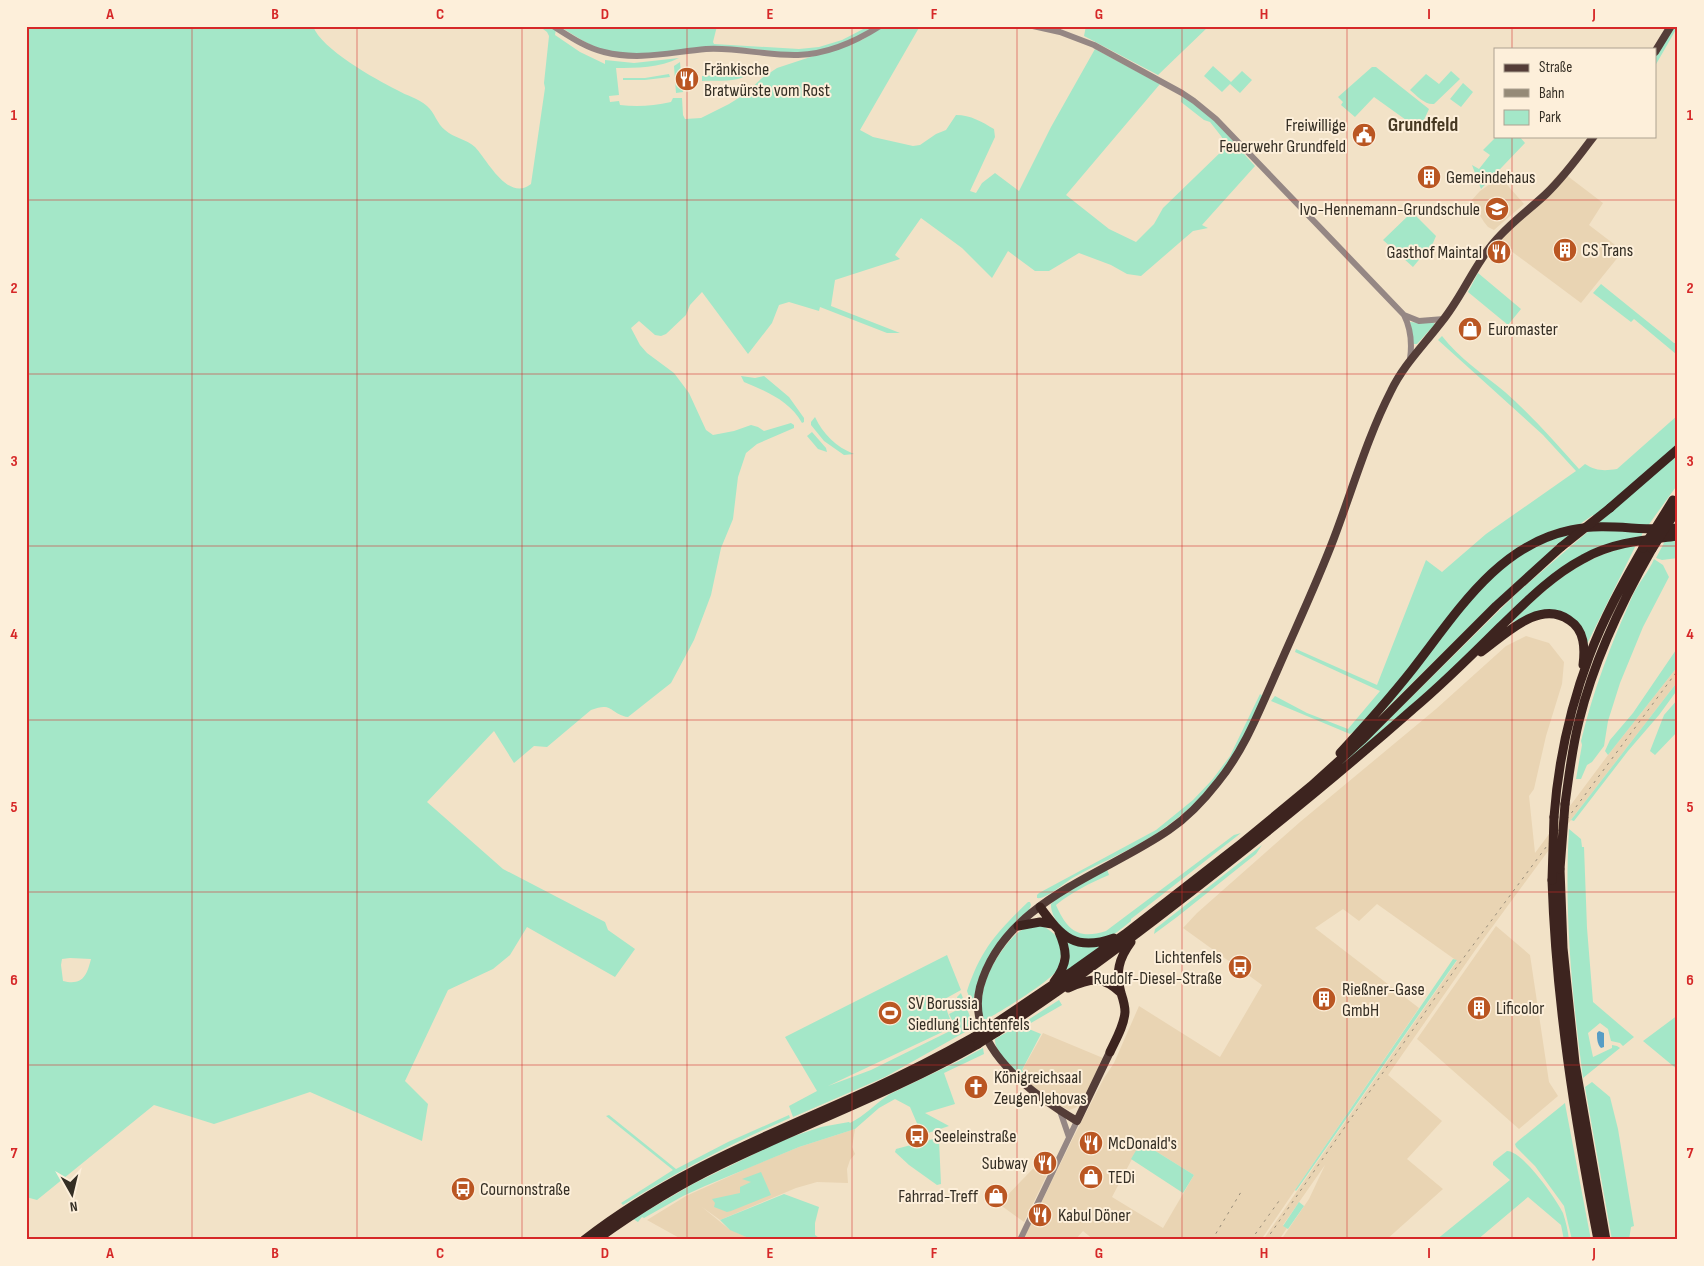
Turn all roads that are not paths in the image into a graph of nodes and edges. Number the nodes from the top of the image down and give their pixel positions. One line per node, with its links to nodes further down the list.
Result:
1 (553, 26): 2 (street)
2 (880, 26)
3 (1033, 26): 7 (street)
4 (1670, 26): 5 (main road)
5 (1656, 50)
6 (1593, 138): 8 (main road)
7 (1404, 315): 8 (street); 9 (street)
8 (1444, 320): 9 (main road)
9 (1410, 359): 19 (main road)
10 (1678, 449): 17 (highway, bridge)
11 (1676, 501): 14 (highway, bridge)
12 (1678, 528): 17 (highway)
13 (1678, 536): 15 (highway)
14 (1647, 548): 16 (highway); 28 (highway, bridge)
15 (1449, 677): 16 (highway); 18 (highway)
16 (1582, 680): 28 (highway, bridge)
17 (1311, 786): 18 (highway)
18 (1243, 847): 22 (highway); 23 (highway)
19 (1040, 907): 20 (main road); 21 (highway)
20 (1018, 926): 21 (highway); 30 (main road)
21 (1056, 928): 22 (highway); 24 (highway)
22 (1125, 934): 24 (highway)
23 (1136, 934): 24 (highway); 25 (highway)
24 (1050, 992): 25 (highway); 26 (highway, bridge)
25 (1121, 994): 27 (highway)
26 (976, 1040): 33 (highway); 34 (highway)
27 (1110, 1052): 31 (main road)
28 (1572, 1067): 29 (highway)
29 (1578, 1108): 36 (highway); 37 (highway)
30 (1060, 1111): 31 (main road); 32 (street)
31 (1077, 1121): 32 (street)
32 (1069, 1137): 35 (street)
33 (584, 1240)
34 (596, 1240)
35 (1020, 1240)
36 (1598, 1240)
37 (1606, 1240)

